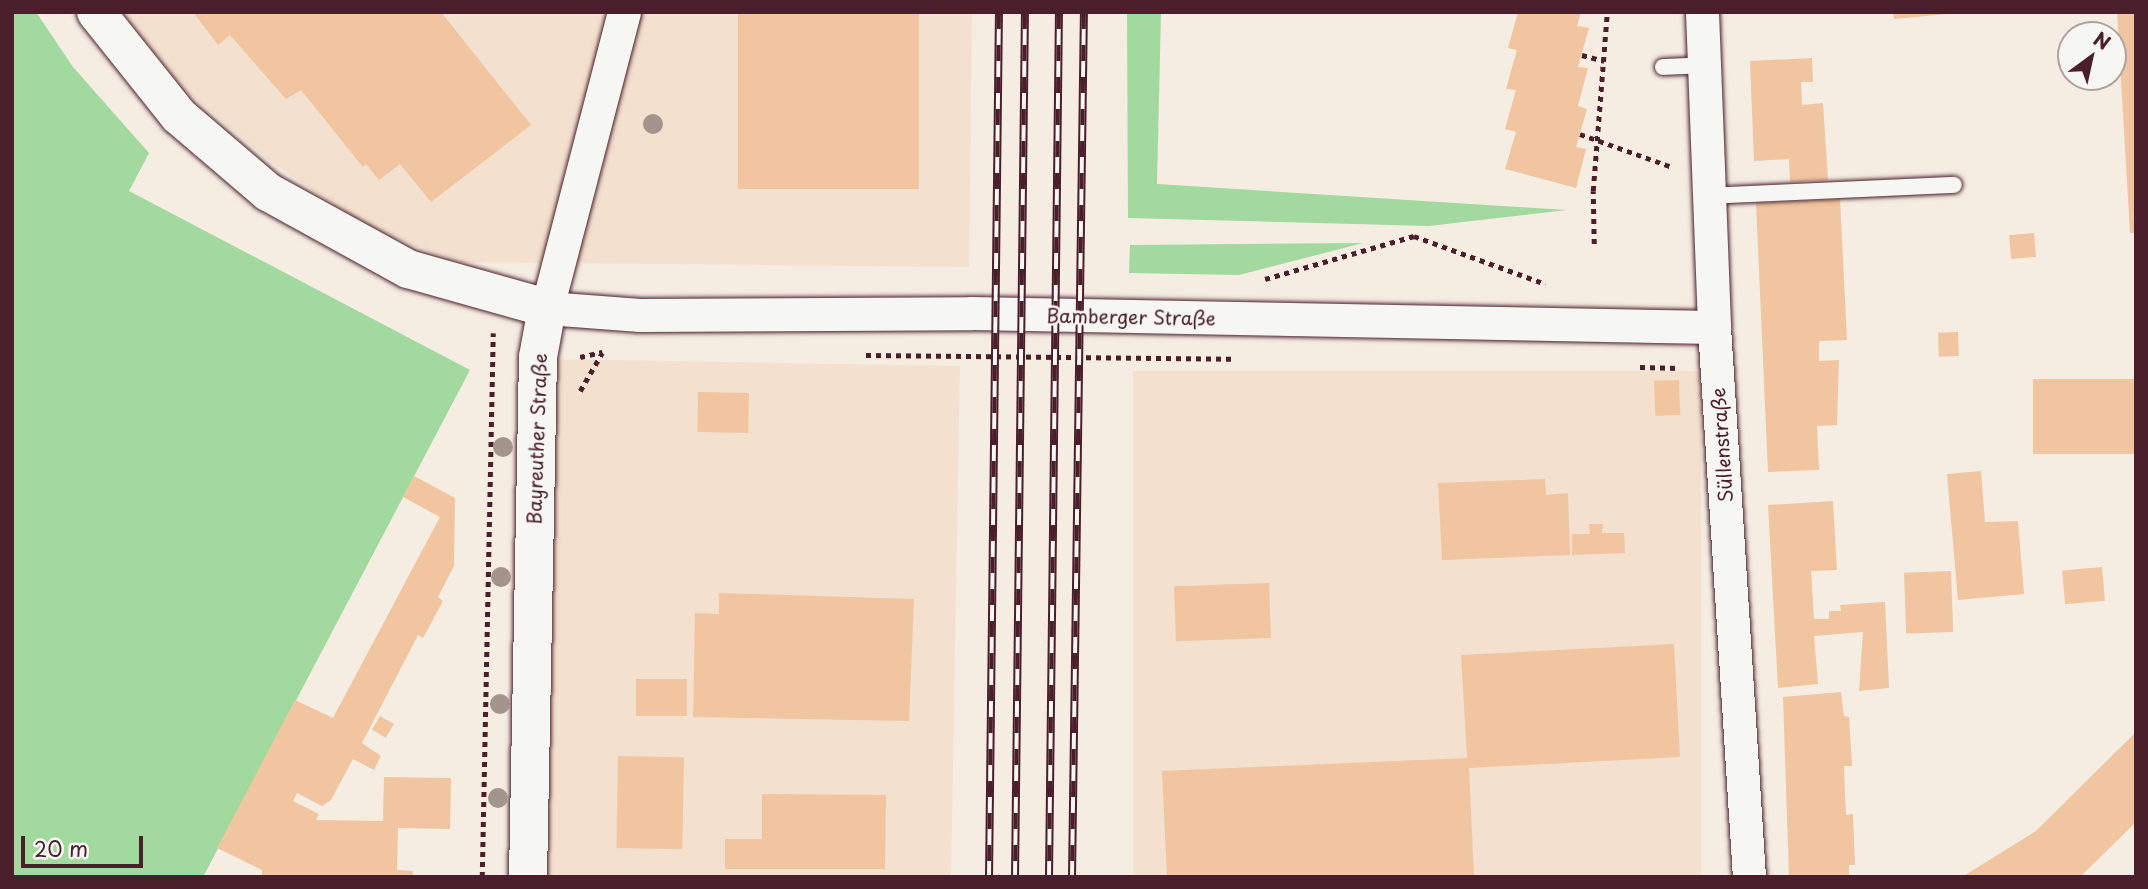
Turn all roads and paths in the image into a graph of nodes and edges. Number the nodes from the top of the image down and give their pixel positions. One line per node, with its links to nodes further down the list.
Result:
1 (96, 12): 17 (street)
2 (624, 12): 17 (street, Bayreuther Straße)
3 (1606, 12): 6 (path)
4 (1702, 12): 7 (street, Süllenstraße)
5 (1582, 55): 6 (path)
6 (1604, 61): 10 (path)
7 (1705, 65): 8 (lane); 13 (street, Süllenstraße)
8 (1662, 67)
9 (1580, 134): 10 (path)
10 (1600, 143): 11 (path); 14 (path)
11 (1683, 171)
12 (1954, 185): 13 (lane)
13 (1708, 196): 18 (street, Süllenstraße)
14 (1594, 244)
15 (1258, 281): 16 (path)
16 (1558, 288)
17 (547, 308): 18 (street, Bamberger Straße); 25 (street, Bayreuther Straße)
18 (1714, 327): 26 (street, Süllenstraße)
19 (489, 346): 24 (path)
20 (603, 352): 21 (path)
21 (616, 352)
22 (852, 355): 23 (path)
23 (1239, 359)
24 (482, 877)
25 (528, 877)
26 (1749, 877)

